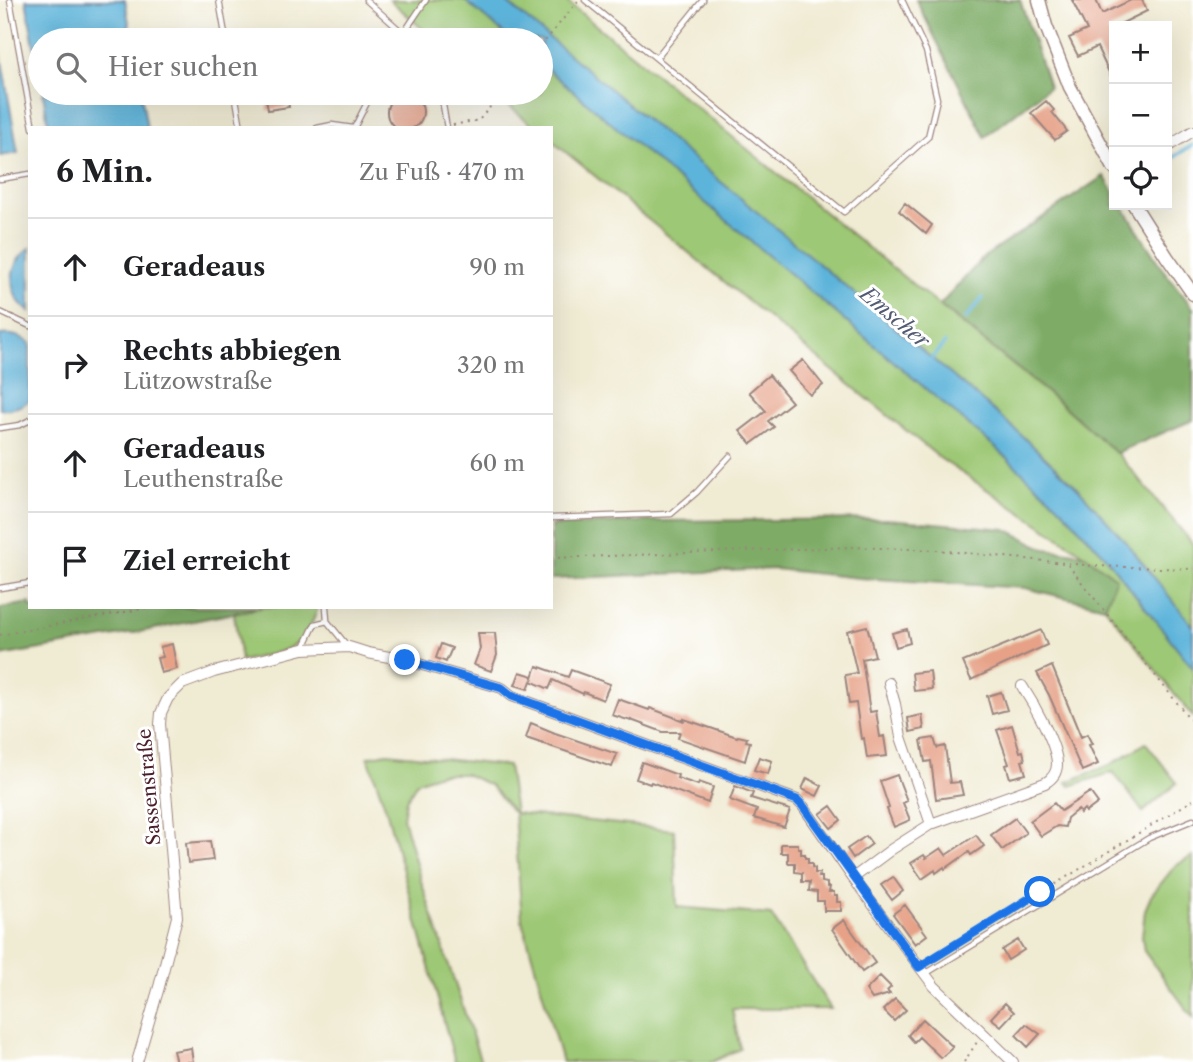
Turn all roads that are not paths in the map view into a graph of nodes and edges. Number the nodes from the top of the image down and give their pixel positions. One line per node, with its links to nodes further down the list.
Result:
1 (10, 0): 13 (lane)
2 (219, 0): 9 (lane)
3 (366, 0): 10 (lane)
4 (426, 0): 11 (lane)
5 (586, 0): 12 (lane)
6 (703, 0): 12 (lane)
7 (902, 0): 12 (lane)
8 (1039, 0): 24 (street)
9 (224, 28)
10 (397, 28)
11 (406, 28)
12 (656, 58)
13 (28, 100)
14 (29, 105): 18 (lane)
15 (237, 105): 19 (lane)
16 (365, 105): 20 (lane)
17 (443, 105): 21 (lane)
18 (33, 126)
19 (241, 126)
20 (354, 126)
21 (447, 126)
22 (1193, 131): 23 (street)
23 (1172, 144)
24 (1109, 159)
25 (28, 174): 26 (lane)
26 (0, 179)
27 (1137, 210): 28 (street)
28 (1193, 294)
29 (0, 312): 30 (lane)
30 (28, 325)
31 (28, 422): 32 (lane)
32 (0, 428)
33 (730, 456): 34 (lane)
34 (553, 518)
35 (28, 583): 36 (lane)
36 (0, 588)
37 (326, 609): 38 (lane)
38 (327, 621): 39 (lane); 40 (lane)
39 (349, 647): 40 (street, Sassenstraße); 45 (street, Sassenstraße)
40 (303, 649): 47 (street, Sassenstraße)
41 (889, 683): 44 (street)
42 (1022, 686): 44 (street)
43 (1193, 820): 46 (lane)
44 (931, 824): 45 (street)
45 (853, 878): 46 (street, Sassenstraße)
46 (922, 971): 48 (street, Sassenstraße)
47 (137, 1062)
48 (1013, 1062)

